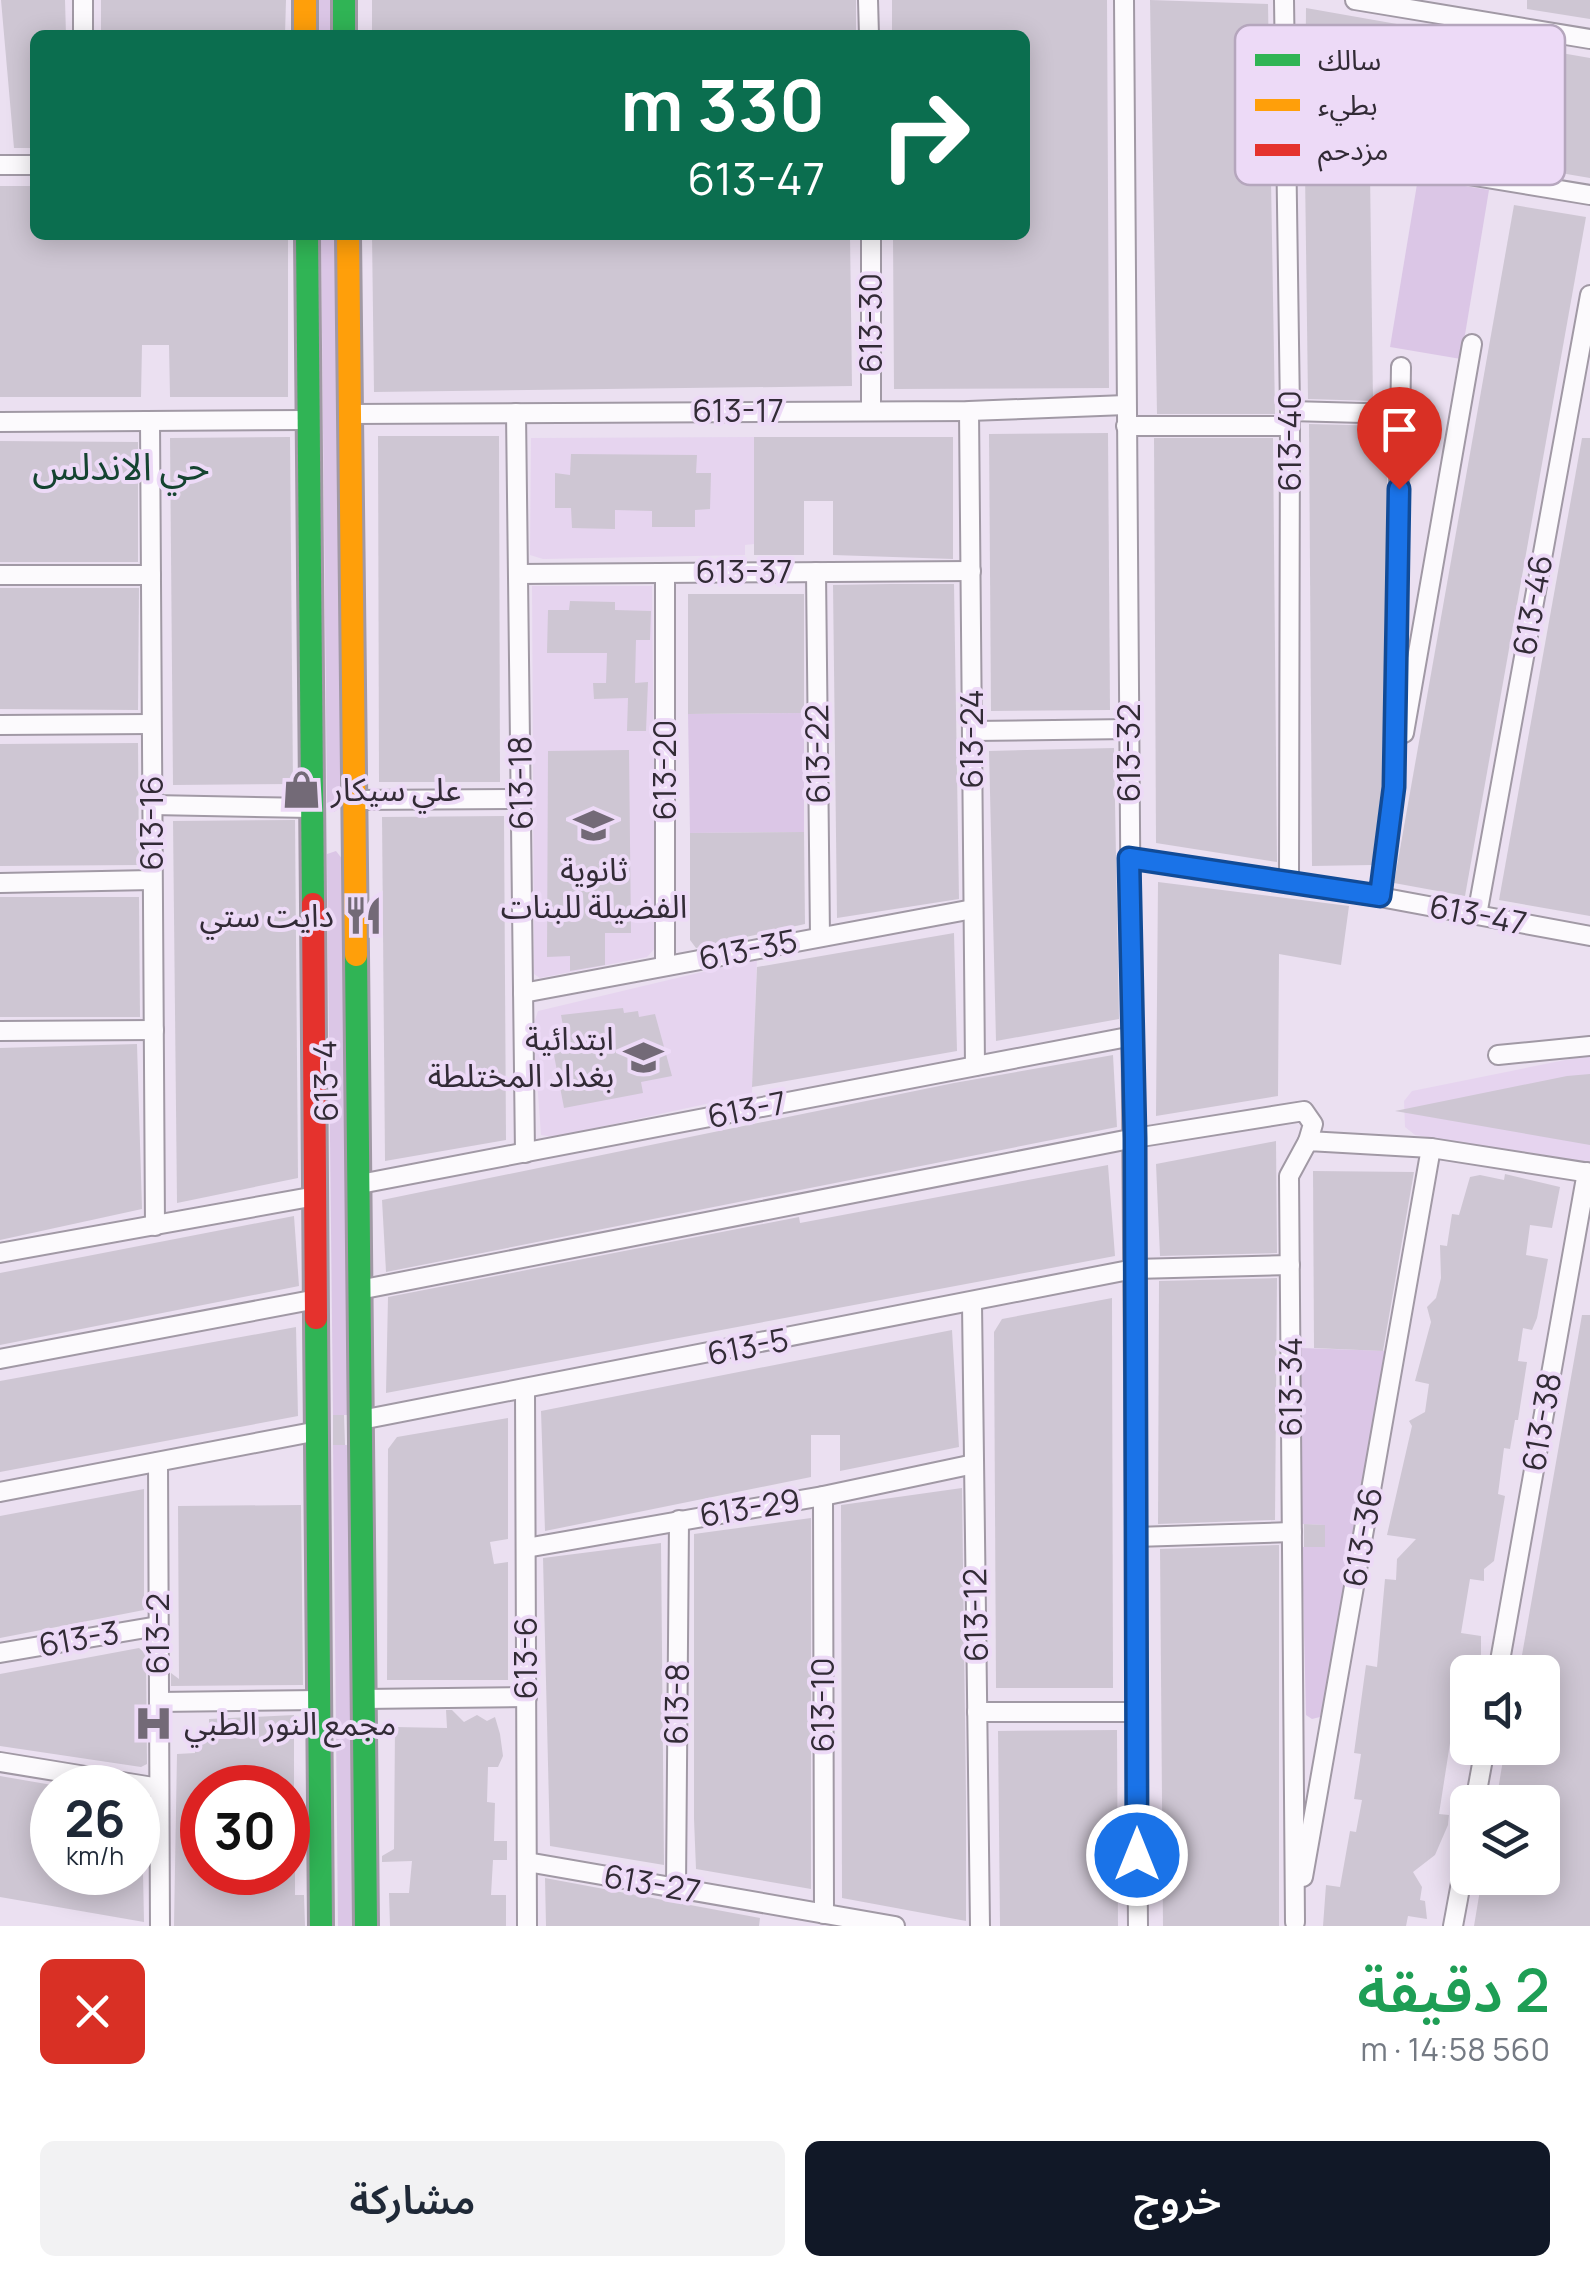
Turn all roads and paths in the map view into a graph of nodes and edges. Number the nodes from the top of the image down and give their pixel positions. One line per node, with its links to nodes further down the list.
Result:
1 (83, 0): 10 (street)
2 (305, 0): 11 (street)
3 (344, 0): 12 (street)
4 (868, 0): 13 (street)
5 (1124, 0): 27 (street, 613-32)
6 (1284, 0): 8 (street, 613-40)
7 (1355, 0): 9 (street)
8 (1284, 25)
9 (1506, 25)
10 (83, 30)
11 (305, 30)
12 (344, 30)
13 (869, 30)
14 (1565, 35): 15 (street)
15 (1590, 39)
16 (0, 165): 17 (street)
17 (30, 165)
18 (1287, 185): 33 (street, 613-40)
19 (1529, 185): 20 (street)
20 (1590, 195)
21 (306, 240): 34 (street, 613-4)
22 (348, 240): 31 (street, 613-4)
23 (871, 240): 28 (street, 613-30)
24 (1590, 296): 60 (street, 613-46)
25 (1472, 344): 48 (street)
26 (1401, 367): 32 (street)
27 (1126, 405): 29 (street, 613-17); 37 (street, 613-32)
28 (871, 410): 29 (street, 613-17); 30 (street, 613-17)
29 (969, 411): 38 (street, 613-24)
30 (516, 413): 31 (street, 613-17); 41 (street, 613-18)
31 (350, 414): 50 (street, 613-4)
32 (1400, 414): 33 (street); 48 (street)
33 (1290, 418): 37 (street); 56 (street, 613-40)
34 (308, 420): 35 (street); 52 (street, 613-4)
35 (150, 421): 36 (street); 43 (street, 613-16)
36 (0, 422)
37 (1126, 426): 46 (street, 613-32)
38 (971, 571): 39 (street, 613-37); 47 (street, 613-24)
39 (816, 572): 40 (street, 613-37); 62 (street, 613-22)
40 (665, 573): 41 (street, 613-37); 63 (street, 613-20)
41 (518, 574): 49 (street, 613-18)
42 (0, 575): 43 (street)
43 (151, 575): 44 (street, 613-16)
44 (152, 724): 45 (street); 51 (street, 613-16)
45 (0, 725)
46 (1129, 730): 47 (street); 54 (street, 613-32)
47 (972, 731): 59 (street, 613-24)
48 (1394, 787): 58 (street)
49 (521, 799): 50 (street); 64 (street, 613-18)
50 (354, 800): 53 (street, 613-4)
51 (152, 806): 52 (street); 55 (street, 613-16)
52 (312, 817): 53 (street); 77 (street, 613-4)
53 (354, 826): 76 (street, 613-4)
54 (1129, 858): 56 (street, 613-47); 67 (street, 613-32)
55 (152, 880): 57 (street); 65 (street, 613-16)
56 (1289, 882): 58 (street, 613-47)
57 (0, 884)
58 (1380, 896): 60 (street, 613-47)
59 (974, 910): 62 (street, 613-35); 70 (street, 613-24)
60 (1477, 915): 61 (street, 613-47)
61 (1590, 936)
62 (820, 937): 63 (street, 613-35)
63 (665, 966): 64 (street, 613-35)
64 (523, 993): 74 (street, 613-18)
65 (154, 1030): 66 (street); 78 (street, 613-16)
66 (0, 1031)
67 (1133, 1036): 70 (street, 613-7); 71 (street, 613-32)
68 (1590, 1046): 69 (street)
69 (1498, 1055)
70 (975, 1066): 74 (street, 613-7)
71 (1135, 1138): 72 (street); 81 (street, 613-32); 82 (street)
72 (1308, 1141): 73 (street); 80 (street, 613-34)
73 (1432, 1148): 75 (street); 114 (street, 613-36)
74 (525, 1152): 76 (street, 613-7)
75 (1588, 1172): 99 (street, 613-38)
76 (360, 1184): 82 (street, 613-4)
77 (316, 1196): 78 (street); 83 (street, 613-4)
78 (155, 1226): 79 (street)
79 (0, 1253)
80 (1290, 1265): 81 (street, 613-5); 94 (street, 613-34)
81 (1134, 1269): 84 (street, 613-5); 95 (street, 613-32)
82 (359, 1290): 87 (street, 613-4)
83 (317, 1299): 85 (street); 88 (street, 613-4)
84 (972, 1304): 86 (street, 613-5); 90 (street, 613-12)
85 (0, 1358)
86 (525, 1390): 87 (street, 613-5); 96 (street, 613-6)
87 (361, 1420): 101 (street, 613-4)
88 (318, 1431): 89 (street); 102 (street, 613-4)
89 (158, 1462): 91 (street); 97 (street, 613-2)
90 (974, 1464): 92 (street, 613-29); 104 (street, 613-12)
91 (0, 1492)
92 (823, 1496): 93 (street, 613-29); 113 (street, 613-10)
93 (679, 1520): 96 (street, 613-29); 110 (street, 613-8)
94 (1292, 1532): 95 (street); 114 (street, 613-34)
95 (1136, 1537): 105 (street, 613-32)
96 (526, 1548): 100 (street, 613-6)
97 (158, 1626): 98 (street, 613-3); 103 (street, 613-2)
98 (0, 1654)
99 (1501, 1655)
100 (527, 1697): 101 (street); 109 (street, 613-6)
101 (362, 1699): 117 (street, 613-4)
102 (320, 1700): 103 (street); 116 (street, 613-4)
103 (159, 1702): 107 (street, 613-2)
104 (977, 1712): 105 (street); 120 (street, 613-12)
105 (1136, 1712): 121 (street, 613-32)
106 (0, 1762): 108 (street)
107 (159, 1765)
108 (30, 1767)
109 (528, 1862): 110 (street, 613-27); 118 (street, 613-6)
110 (676, 1888): 113 (street, 613-27)
111 (160, 1895): 115 (street, 613-2)
112 (1459, 1895): 122 (street)
113 (824, 1914): 119 (street, 613-27)
114 (1294, 1924)
115 (160, 1926)
116 (321, 1926)
117 (366, 1926)
118 (527, 1926)
119 (895, 1926)
120 (980, 1926)
121 (1138, 1926)
122 (1453, 1926)

